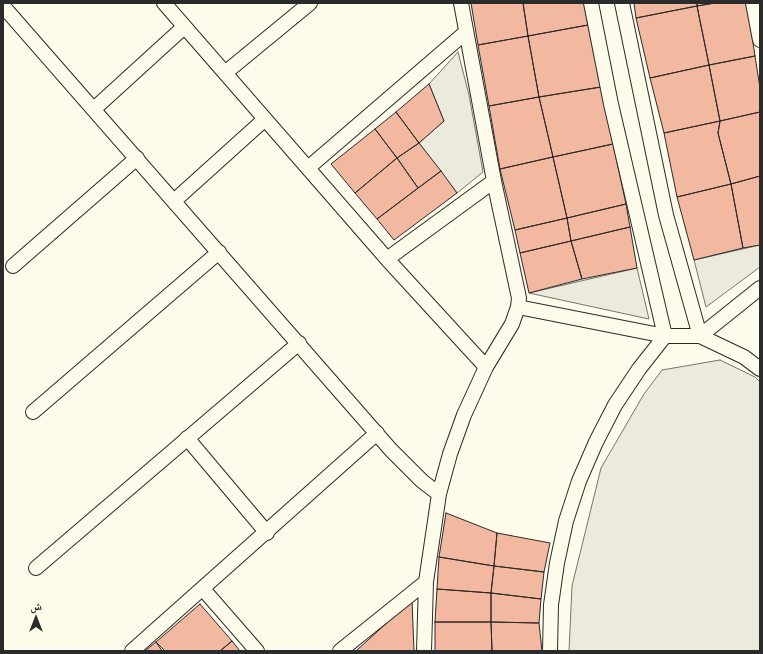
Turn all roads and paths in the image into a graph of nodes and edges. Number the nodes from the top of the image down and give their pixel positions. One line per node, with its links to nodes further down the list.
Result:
1 (164, 3): 8 (street)
2 (310, 3): 11 (street)
3 (461, 3): 9 (street)
4 (591, 3): 23 (street)
5 (622, 3): 24 (street)
6 (753, 3): 10 (street)
7 (3, 6): 12 (street)
8 (184, 27): 11 (street); 12 (street)
9 (466, 32): 15 (street); 16 (street)
10 (760, 40)
11 (225, 73): 13 (street)
12 (94, 109): 14 (street)
13 (266, 119): 15 (street); 17 (street)
14 (137, 158): 17 (street); 20 (street)
15 (308, 168): 19 (street)
16 (494, 181): 19 (street); 22 (street)
17 (174, 201): 18 (street)
18 (219, 252): 25 (street); 28 (street)
19 (387, 259): 26 (street)
20 (13, 266)
21 (760, 288): 24 (street)
22 (518, 307): 23 (street); 26 (street)
23 (665, 336): 24 (street); 40 (street)
24 (700, 336): 27 (street)
25 (298, 343): 29 (street); 30 (street)
26 (486, 368): 31 (street)
27 (760, 369)
28 (33, 412)
29 (377, 433): 31 (street); 32 (street)
30 (187, 438): 32 (street); 33 (street)
31 (439, 494): 34 (street)
32 (266, 533): 35 (street)
33 (36, 568)
34 (426, 582): 38 (street); 39 (street)
35 (203, 589): 36 (street); 37 (street)
36 (132, 651)
37 (257, 651)
38 (340, 651)
39 (424, 651)
40 (550, 651)

